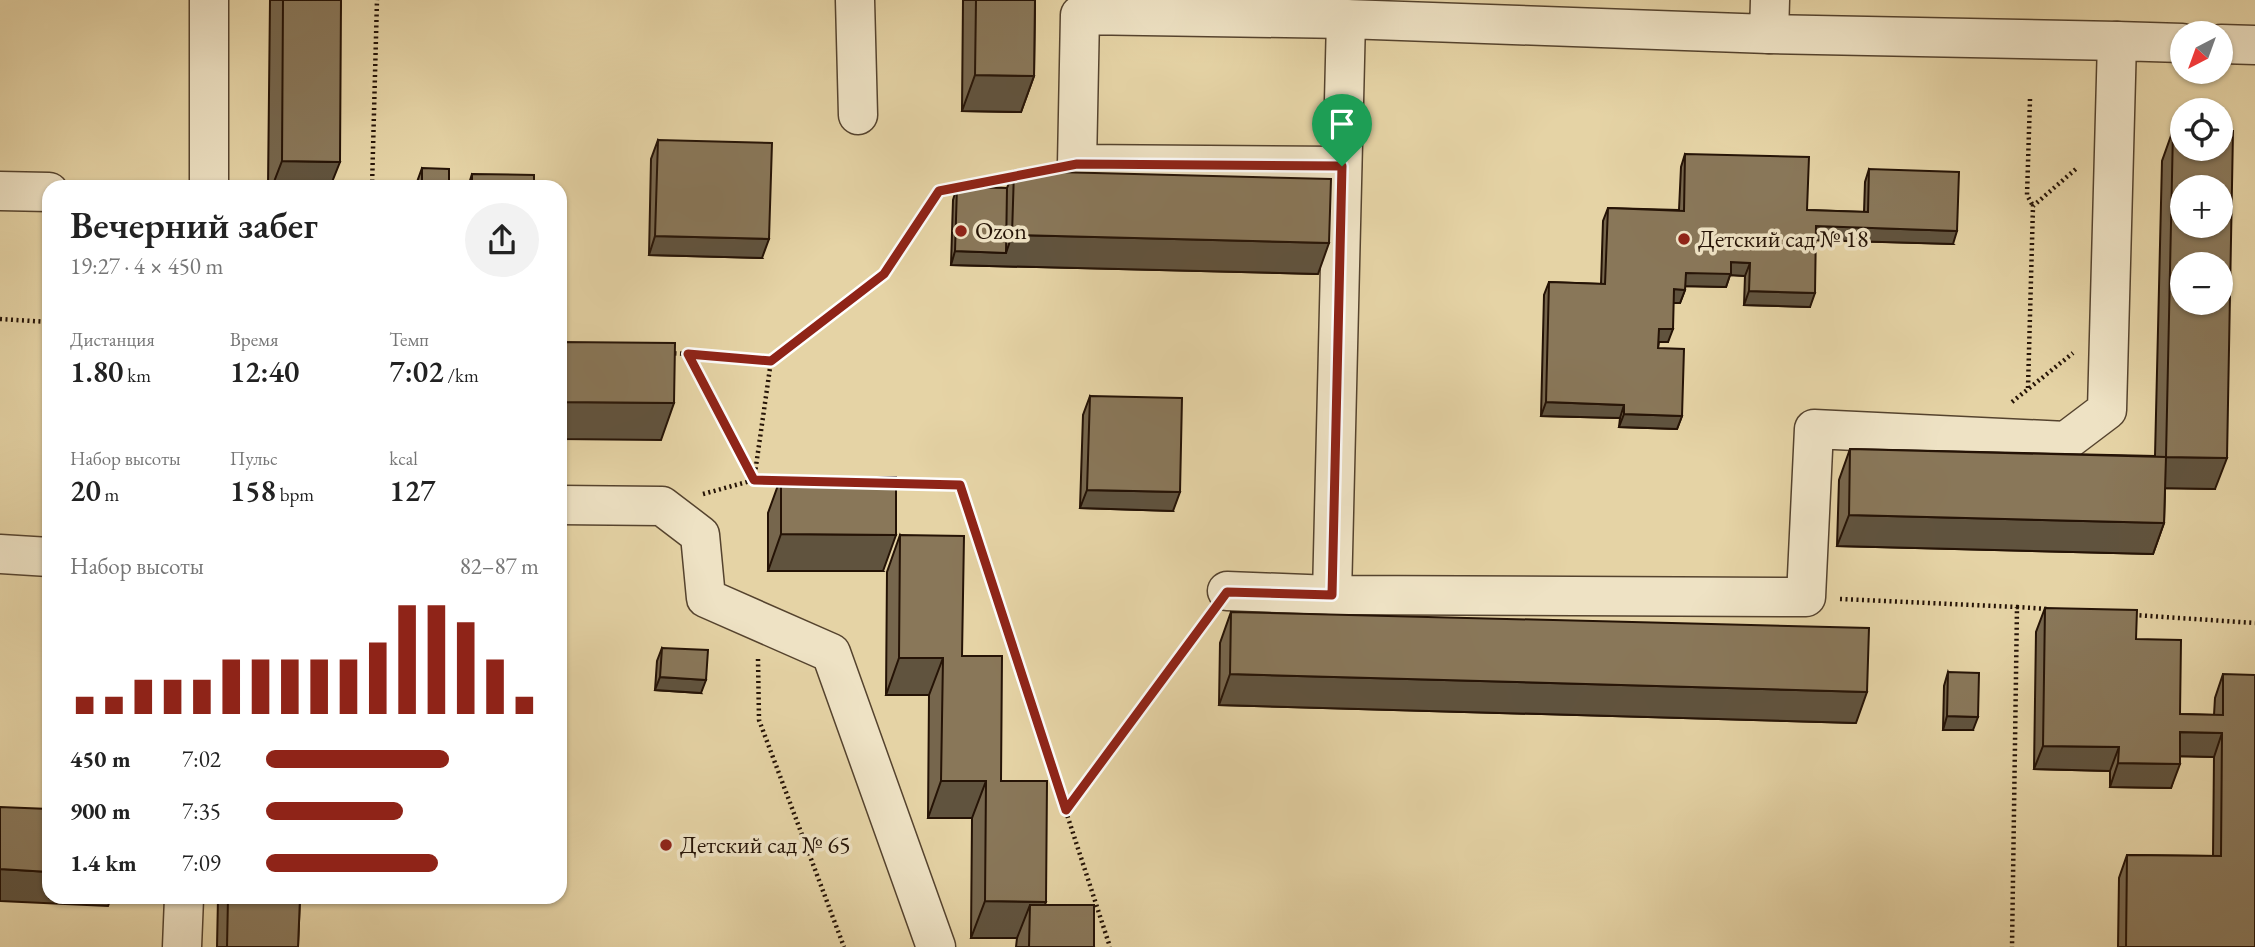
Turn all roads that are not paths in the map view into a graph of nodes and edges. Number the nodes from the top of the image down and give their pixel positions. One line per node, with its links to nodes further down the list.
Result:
1 (209, 0): 11 (lane)
2 (855, 0): 9 (lane)
3 (1769, 17): 4 (lane); 5 (lane)
4 (1346, 19): 10 (lane); 10 (lane)
5 (2118, 41): 6 (lane); 18 (lane)
6 (2170, 43)
7 (2233, 44): 8 (lane)
8 (2255, 45)
9 (858, 115)
10 (1342, 166): 18 (lane)
11 (209, 180)
12 (0, 191): 13 (lane)
13 (42, 192)
14 (567, 505): 21 (lane)
15 (0, 555): 16 (lane)
16 (42, 556)
17 (1227, 592): 18 (lane)
18 (1332, 595)
19 (184, 904): 20 (lane)
20 (182, 947)
21 (936, 947)

